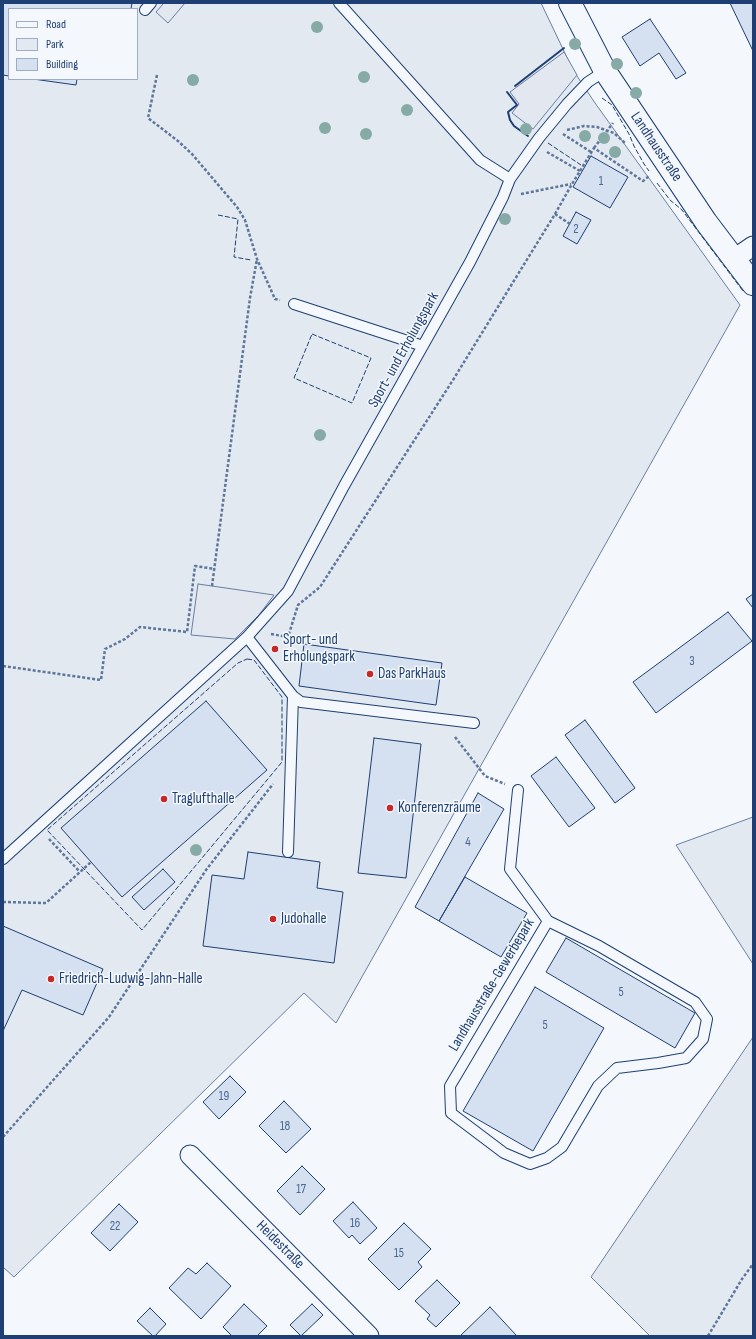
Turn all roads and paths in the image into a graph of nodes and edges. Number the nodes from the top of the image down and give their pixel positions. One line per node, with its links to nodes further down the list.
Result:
1 (339, 3): 13 (lane)
2 (570, 3): 3 (street, Landhausstraße)
3 (605, 71): 7 (lane, Sport- und Erholungspark); 20 (street, Landhausstraße)
4 (157, 75): 19 (path)
5 (614, 123): 6 (path)
6 (608, 130): 8 (path); 9 (path); 10 (path)
7 (535, 144): 11 (path); 13 (lane, Sport- und Erholungspark)
8 (594, 148): 10 (path); 12 (path)
9 (630, 148)
10 (591, 152): 11 (path)
11 (580, 171): 14 (path)
12 (649, 176)
13 (510, 179): 15 (lane, Sport- und Erholungspark)
14 (572, 184): 15 (path); 16 (path)
15 (502, 197): 23 (lane, Sport- und Erholungspark)
16 (555, 214): 17 (path); 26 (path)
17 (570, 224)
18 (753, 246): 20 (street)
19 (257, 259): 22 (path); 24 (path)
20 (734, 259): 21 (street, Landhausstraße)
21 (753, 284)
22 (294, 304): 23 (lane)
23 (423, 346): 26 (lane, Sport- und Erholungspark)
24 (215, 569): 25 (path); 27 (path)
25 (212, 586)
26 (250, 634): 28 (lane); 33 (lane, Sport- und Erholungspark)
27 (3, 666)
28 (293, 696): 29 (lane); 31 (lane)
29 (447, 719): 30 (lane); 32 (path)
30 (474, 723)
31 (291, 761): 34 (lane); 40 (path)
32 (518, 790): 39 (lane, Landhausstraße-Gewerbepark)
33 (38, 827): 35 (lane, Sport- und Erholungspark); 37 (path)
34 (288, 852)
35 (3, 858)
36 (91, 862): 37 (path)
37 (80, 872): 38 (path)
38 (3, 902)
39 (548, 921): 39 (lane, Landhausstraße-Gewerbepark)
40 (3, 1137)
41 (190, 1155): 43 (street, Heidestraße)
42 (753, 1264): 44 (path)
43 (369, 1336)
44 (708, 1336)

